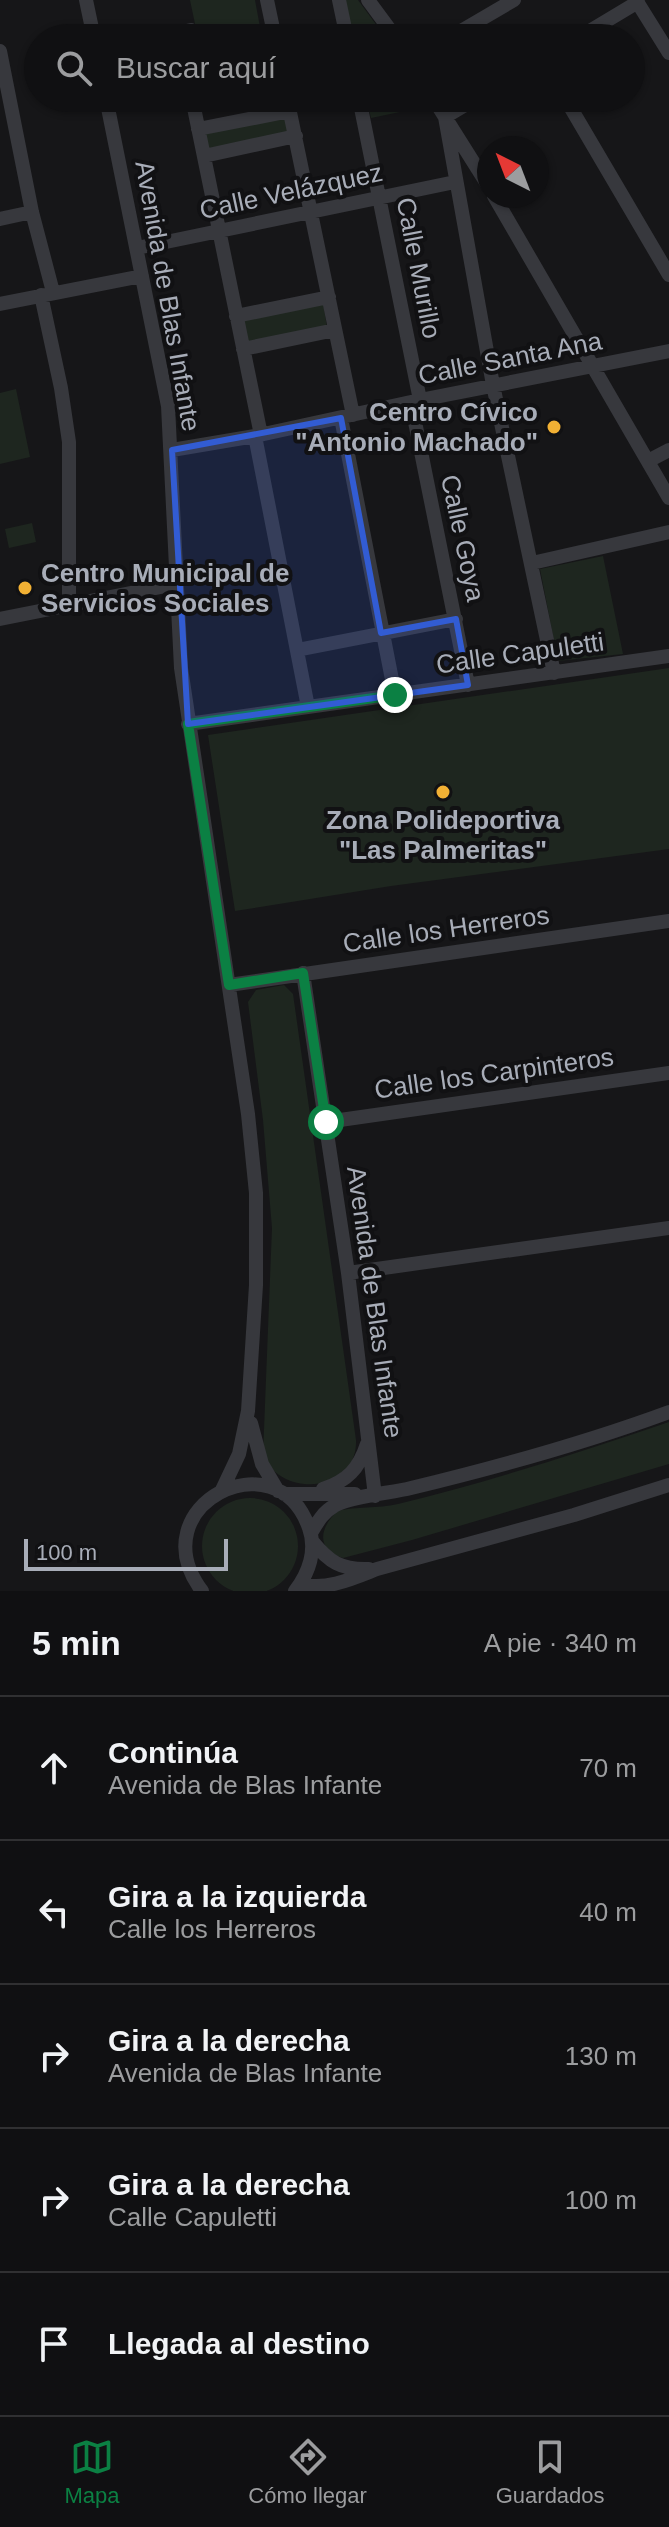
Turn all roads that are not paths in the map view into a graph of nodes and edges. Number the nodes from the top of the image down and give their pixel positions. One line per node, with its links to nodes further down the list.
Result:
1 (86, 0): 7 (street)
2 (267, 0): 8 (street)
3 (339, 0): 9 (street)
4 (368, 0): 10 (street)
5 (514, 0): 11 (street)
6 (637, 1): 12 (street); 13 (street)
7 (91, 24)
8 (272, 24)
9 (344, 24)
10 (386, 24)
11 (473, 24)
12 (600, 24)
13 (669, 53)
14 (0, 54): 31 (street)
15 (109, 112): 35 (street, Avenida de Blas Infante)
16 (195, 112): 24 (street)
17 (262, 112): 24 (street)
18 (291, 112): 25 (street)
19 (362, 112): 29 (street, Calle Murillo)
20 (442, 112): 23 (street)
21 (453, 112): 23 (street)
22 (573, 112): 36 (street)
23 (445, 117): 27 (street); 28 (street)
24 (198, 129): 26 (street)
25 (296, 136): 26 (street); 32 (street)
26 (204, 156): 34 (street)
27 (477, 168)
28 (455, 182): 29 (street, Calle Velázquez); 46 (street)
29 (380, 197): 32 (street, Calle Velázquez); 47 (street, Calle Murillo)
30 (501, 208): 45 (street)
31 (32, 212): 33 (street); 38 (street)
32 (312, 212): 34 (street, Calle Velázquez); 39 (street)
33 (0, 219)
34 (218, 231): 35 (street, Calle Velázquez); 41 (street)
35 (137, 248): 37 (street, Avenida de Blas Infante)
36 (669, 275)
37 (142, 276): 38 (street); 50 (street, Avenida de Blas Infante)
38 (47, 293): 40 (street); 57 (street)
39 (329, 297): 41 (street); 42 (street)
40 (0, 304)
41 (236, 316): 43 (street)
42 (335, 330): 43 (street); 48 (street)
43 (243, 349): 49 (street)
44 (669, 351): 45 (street, Calle Santa Ana)
45 (595, 367): 46 (street, Calle Santa Ana); 52 (street)
46 (493, 385): 47 (street, Calle Santa Ana); 55 (street)
47 (415, 401): 48 (street, Calle Santa Ana); 59 (street, Calle Goya)
48 (347, 417): 49 (street, Calle Santa Ana); 60 (street)
49 (258, 435): 50 (street, Calle Santa Ana); 61 (street)
50 (172, 450): 56 (street, Avenida de Blas Infante)
51 (669, 450): 52 (street)
52 (648, 461): 53 (street)
53 (669, 498)
54 (669, 532): 55 (street)
55 (532, 563): 63 (street)
56 (176, 584): 57 (street); 67 (street, Avenida de Blas Infante)
57 (69, 605): 58 (street)
58 (0, 619)
59 (456, 619): 60 (street); 64 (street, Calle Goya)
60 (381, 633): 61 (street); 65 (street)
61 (297, 650): 66 (street)
62 (669, 656): 63 (street, Calle Capuletti)
63 (554, 673): 64 (street, Calle Capuletti)
64 (468, 685): 65 (street, Calle Capuletti)
65 (395, 695): 66 (street, Calle Capuletti)
66 (308, 707): 67 (street, Calle Capuletti)
67 (188, 724): 70 (street, Avenida de Blas Infante)
68 (669, 921): 69 (street, Calle los Herreros)
69 (303, 973): 70 (street, Calle los Herreros); 72 (street, Avenida de Blas Infante)
70 (229, 985): 75 (street, Avenida de Blas Infante)
71 (669, 1073): 72 (street, Calle los Carpinteros)
72 (326, 1122): 74 (street, Avenida de Blas Infante)
73 (669, 1228): 74 (street)
74 (348, 1273): 77 (street, Avenida de Blas Infante)
75 (248, 1411): 79 (street, Avenida de Blas Infante); 80 (street, Avenida de Blas Infante)
76 (669, 1412): 82 (street)
77 (369, 1436): 81 (street); 82 (street, Avenida de Blas Infante)
78 (669, 1485): 84 (street)
79 (222, 1490): 80 (street); 86 (street)
80 (281, 1492): 81 (street); 83 (street, Avenida de Blas Infante)
81 (313, 1492): 82 (street)
82 (375, 1496): 83 (street)
83 (311, 1537): 84 (street, Avenida de Blas Infante); 85 (street)
84 (377, 1569): 85 (street)
85 (297, 1589)
86 (202, 1591)

